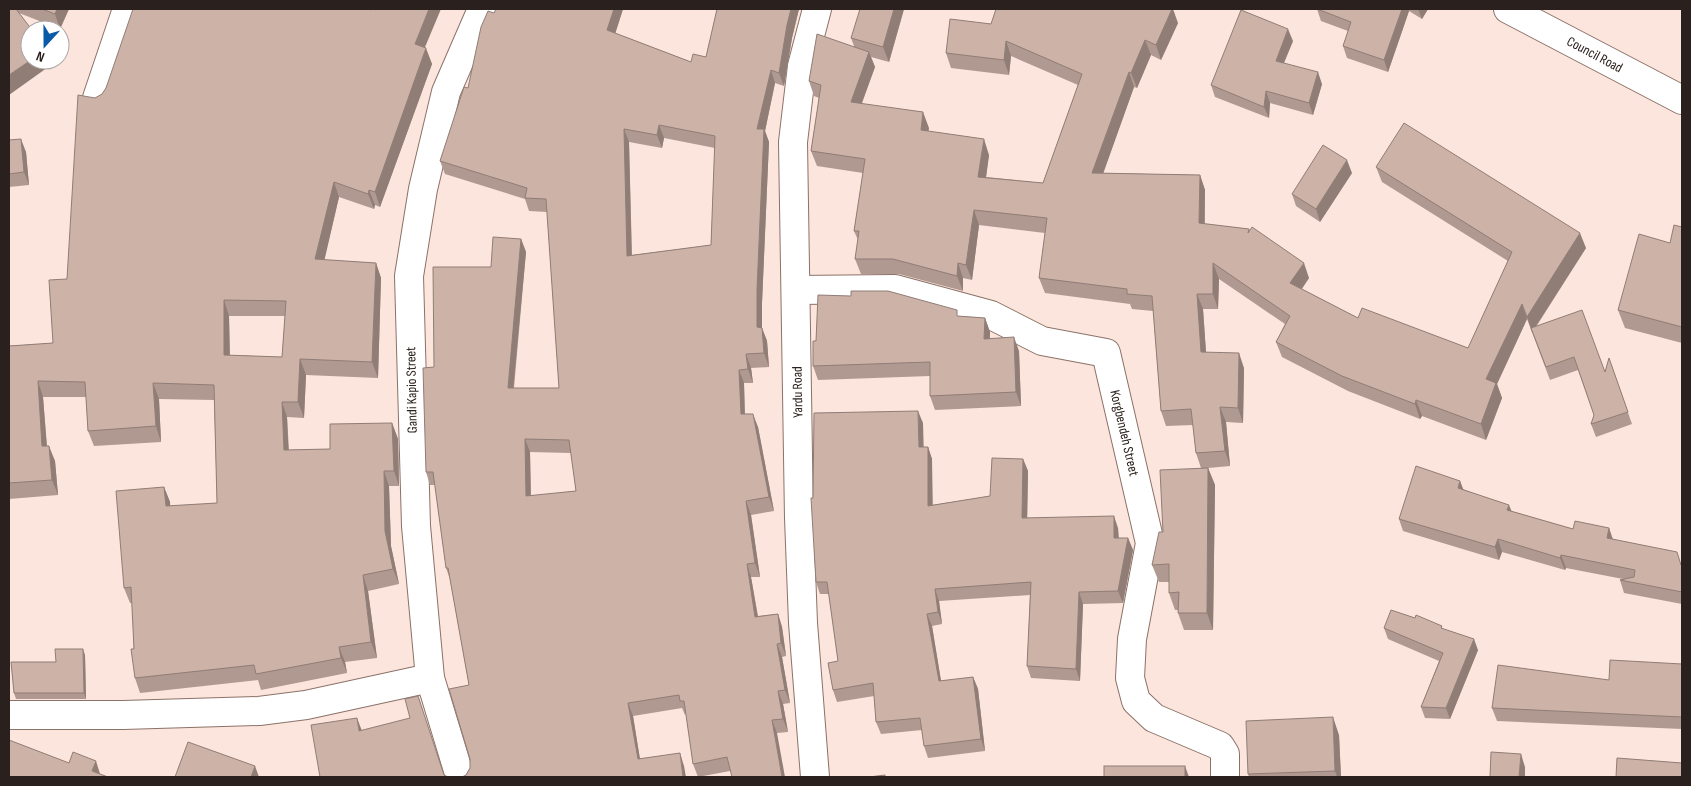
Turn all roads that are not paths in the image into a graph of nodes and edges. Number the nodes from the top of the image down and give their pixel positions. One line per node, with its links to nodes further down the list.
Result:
1 (127, 9): 5 (street)
2 (482, 9): 8 (street, Gandi Kapio Street)
3 (817, 9): 7 (street, Yardu Road)
4 (1508, 9): 6 (street, Council Road)
5 (97, 98)
6 (1682, 100)
7 (796, 290): 11 (street, Yardu Road); 12 (street, Korgbendeh Street)
8 (430, 678): 9 (street); 10 (street, Gandi Kapio Street)
9 (9, 715)
10 (460, 777)
11 (815, 777)
12 (1225, 777)

